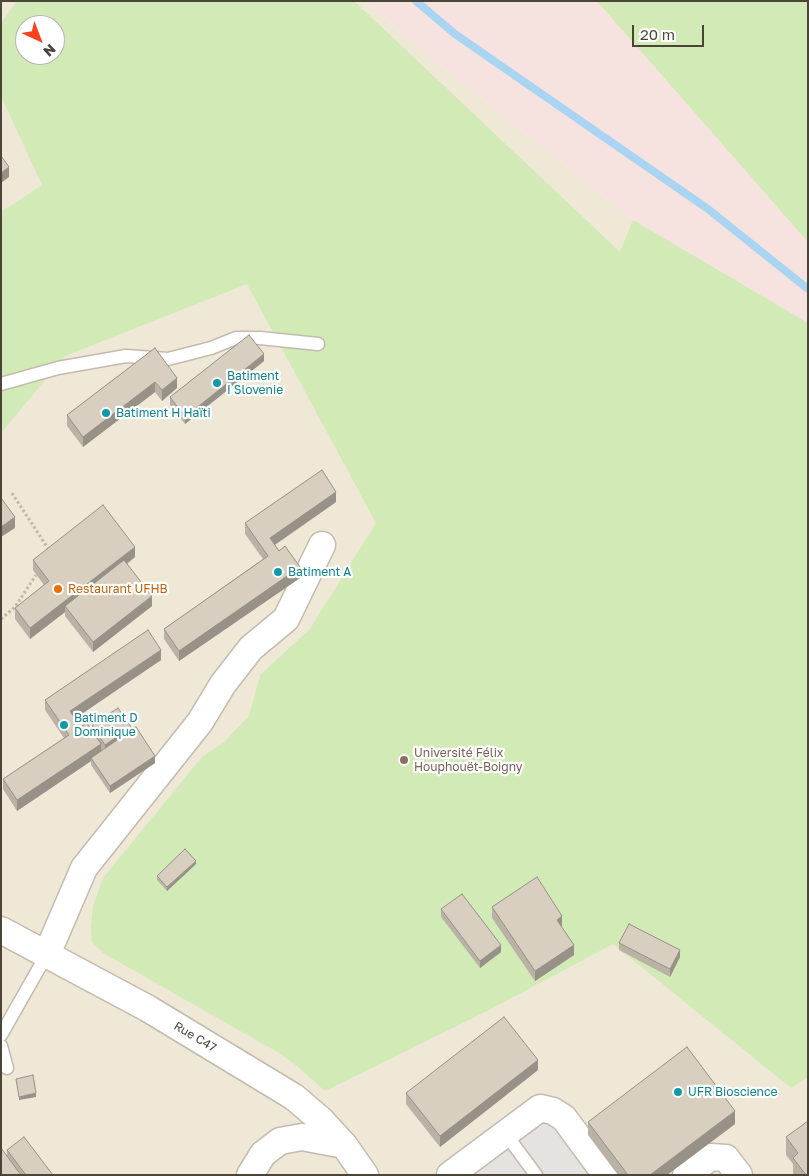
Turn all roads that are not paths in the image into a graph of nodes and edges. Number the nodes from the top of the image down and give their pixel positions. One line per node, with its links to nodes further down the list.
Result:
1 (318, 344): 2 (lane)
2 (1, 384)
3 (322, 545): 5 (street)
4 (1, 930): 5 (street, Rue C47)
5 (47, 954): 6 (lane); 10 (street, Rue C47)
6 (1, 1036)
7 (1, 1046): 8 (lane)
8 (7, 1068)
9 (505, 1133): 11 (street); 14 (lane); 15 (street)
10 (344, 1145): 12 (street); 13 (street, Rue C47)
11 (459, 1172)
12 (250, 1175)
13 (365, 1175)
14 (536, 1175)
15 (606, 1175)
16 (686, 1175): 17 (street)
17 (739, 1175)

